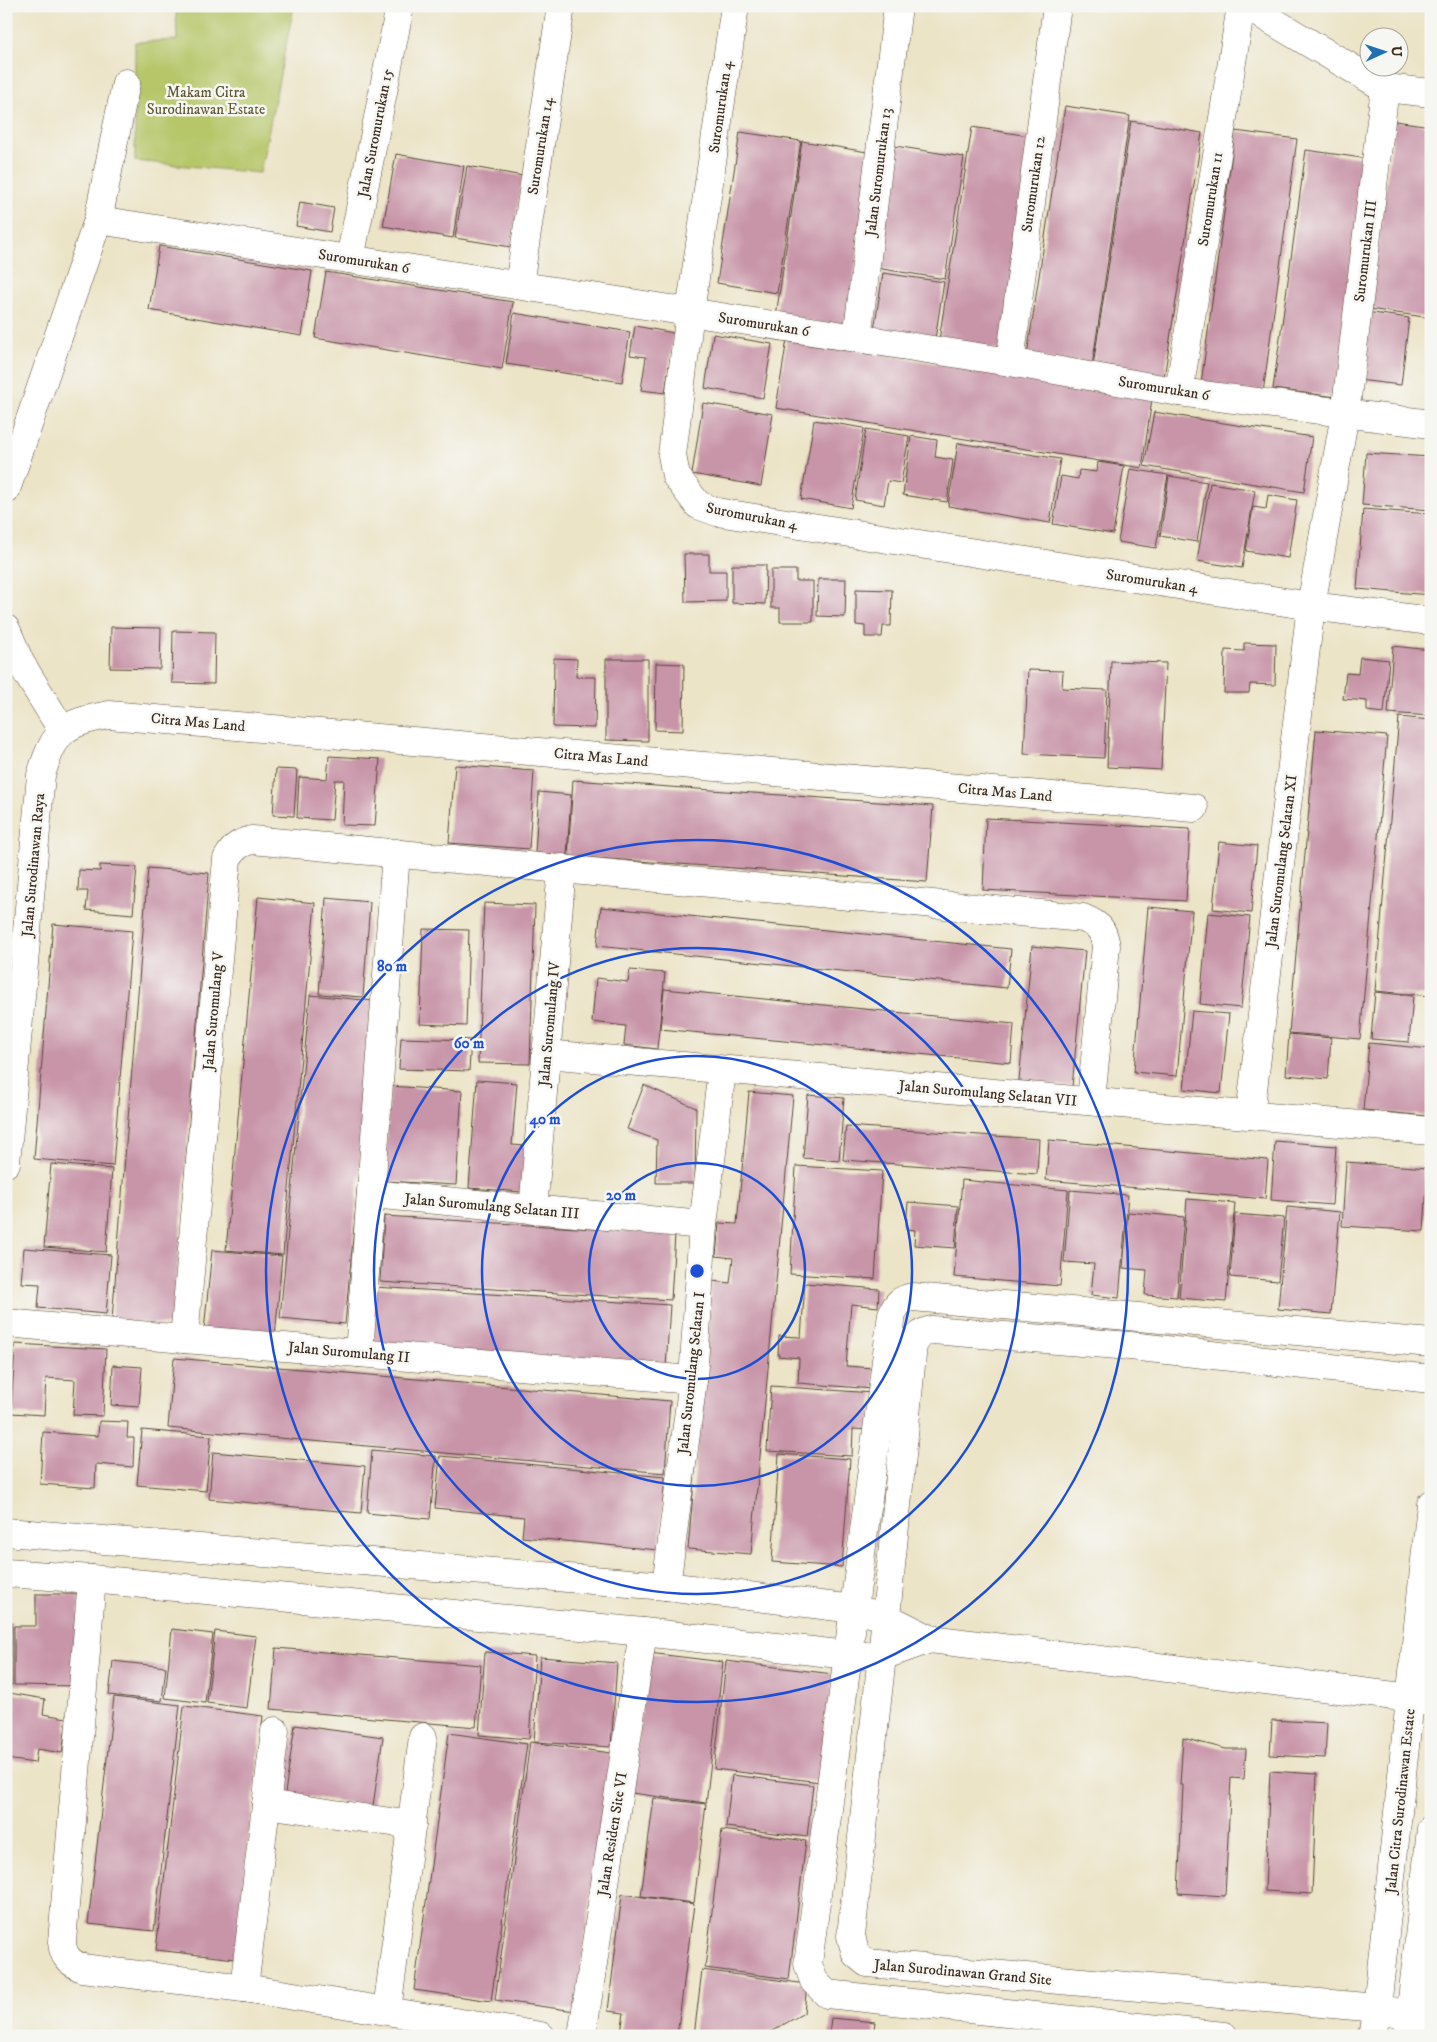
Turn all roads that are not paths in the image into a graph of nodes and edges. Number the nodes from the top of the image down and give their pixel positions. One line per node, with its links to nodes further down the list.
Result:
1 (400, 6): 12 (street, Jalan Suromurukan 15)
2 (561, 6): 13 (street, Suromurukan 14)
3 (735, 6): 14 (street, Suromurukan 4)
4 (898, 6): 15 (street, Jalan Suromurukan 13)
5 (1057, 6): 16 (street, Suromurukan 12)
6 (1241, 6): 17 (street, Suromurukan 11)
7 (1247, 6): 9 (street)
8 (126, 83): 11 (street)
9 (1385, 88): 10 (street); 18 (street, Suromurukan III)
10 (1431, 93)
11 (98, 220): 12 (street, Suromurukan 6); 20 (street)
12 (350, 259): 13 (street, Suromurukan 6)
13 (519, 286): 14 (street, Suromurukan 6)
14 (690, 312): 15 (street, Suromurukan 6); 21 (street, Suromurukan 4)
15 (857, 338): 16 (street, Suromurukan 6)
16 (1010, 362): 17 (street, Suromurukan 6)
17 (1179, 392): 18 (street, Suromurukan 6)
18 (1344, 414): 19 (street, Suromurukan 6); 21 (street, Suromurukan III)
19 (1431, 424)
20 (6, 490)
21 (1311, 606): 22 (street, Suromurukan 4); 31 (street, Jalan Suromulang Selatan XI)
22 (1431, 621)
23 (6, 629): 24 (street)
24 (62, 730): 25 (street, Citra Mas Land); 33 (street, Jalan Surodinawan Raya)
25 (1194, 808)
26 (396, 853): 27 (street, Jalan Suromulang V); 34 (street); 39 (street, Jalan Suromulang V)
27 (562, 868): 28 (street, Jalan Suromulang IV); 30 (street, Jalan Suromulang V)
28 (546, 1054): 29 (street, Jalan Suromulang Selatan VII); 35 (street, Jalan Suromulang IV)
29 (722, 1070): 30 (street, Jalan Suromulang Selatan VII); 36 (street, Jalan Suromulang Selatan I)
30 (1091, 1101): 31 (street, Jalan Suromulang Selatan VII)
31 (1250, 1115): 32 (street, Jalan Suromulang Selatan VII)
32 (1431, 1131)
33 (6, 1163)
34 (371, 1194): 35 (street, Jalan Suromulang Selatan III); 42 (street)
35 (533, 1210): 36 (street, Jalan Suromulang Selatan III)
36 (704, 1225): 44 (street, Jalan Suromulang Selatan I)
37 (1131, 1316): 40 (street); 41 (street); 50 (street)
38 (6, 1323): 39 (street, Jalan Suromulang II)
39 (184, 1339): 42 (street, Jalan Suromulang II)
40 (1431, 1343)
41 (1130, 1346): 43 (street, Jalan Surodinawan Grand Site); 51 (street, Jalan Surodinawan Grand Site)
42 (359, 1353): 44 (street, Jalan Suromulang II)
43 (1431, 1379)
44 (692, 1380): 49 (street, Jalan Suromulang Selatan I)
45 (1431, 1504): 56 (street, Jalan Citra Surodinawan Estate)
46 (6, 1532): 49 (street)
47 (6, 1573): 48 (street)
48 (92, 1579): 52 (street); 62 (street)
49 (666, 1586): 50 (street)
50 (854, 1608): 51 (street); 54 (street)
51 (886, 1617): 53 (street); 55 (street, Jalan Surodinawan Grand Site)
52 (642, 1632): 54 (street); 67 (street, Jalan Residen Site VI)
53 (930, 1639): 55 (street); 56 (street)
54 (848, 1655): 55 (street); 68 (street)
55 (882, 1656): 63 (street, Jalan Surodinawan Grand Site)
56 (1421, 1700): 63 (street, Jalan Citra Surodinawan Estate)
57 (275, 1731): 59 (street)
58 (423, 1737): 60 (street)
59 (266, 1804): 60 (street); 62 (street)
60 (412, 1824): 64 (street)
61 (1431, 1829): 65 (street)
62 (244, 1988): 64 (street)
63 (1377, 2008): 65 (street, Jalan Surodinawan Grand Site); 69 (street, Jalan Citra Surodinawan Estate)
64 (387, 2010): 66 (street)
65 (1417, 2023)
66 (540, 2036)
67 (582, 2036)
68 (1224, 2036)
69 (1372, 2036)

